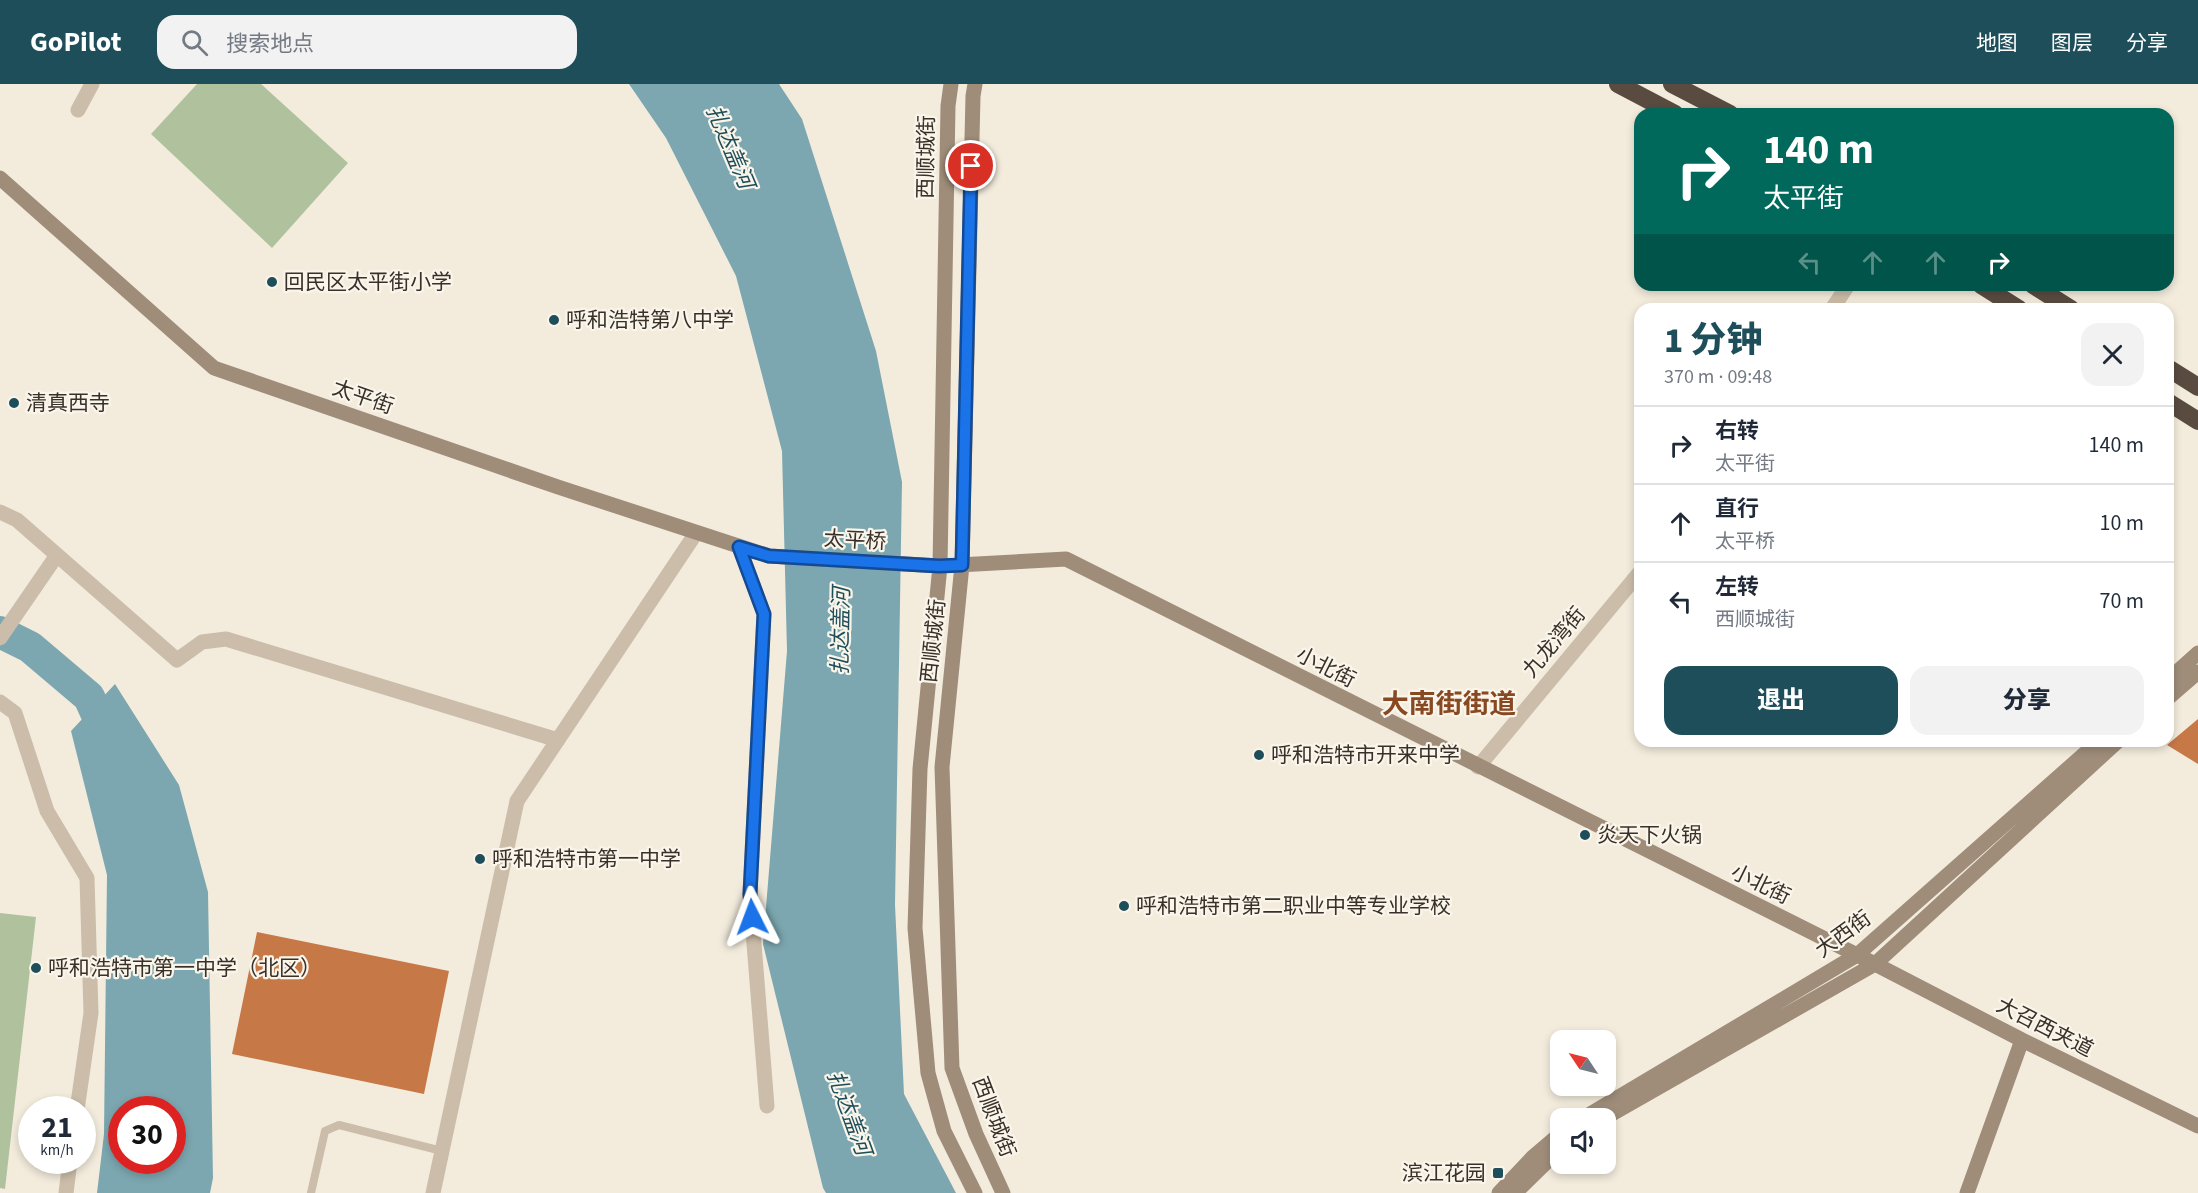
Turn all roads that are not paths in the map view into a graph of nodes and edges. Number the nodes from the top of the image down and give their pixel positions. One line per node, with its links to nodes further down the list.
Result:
1 (92, 84): 8 (street)
2 (951, 84): 24 (main road, 西顺城街)
3 (975, 84): 23 (main road, 西顺城街)
4 (1618, 84): 6 (highway)
5 (1672, 84): 7 (highway)
6 (1664, 108)
7 (1718, 108)
8 (78, 110)
9 (0, 178): 19 (main road, 太平街)
10 (1990, 291): 12 (highway)
11 (2043, 291): 13 (highway)
12 (2010, 303)
13 (2062, 303)
14 (2174, 372): 15 (highway)
15 (2198, 387)
16 (2174, 406): 17 (highway)
17 (2198, 421)
18 (0, 512): 21 (street)
19 (696, 533): 20 (main road, 太平街); 32 (street)
20 (739, 547): 22 (main road, 太平街); 40 (street)
21 (57, 555): 26 (street); 32 (street)
22 (769, 556): 24 (main road, 太平桥)
23 (962, 565): 24 (main road, 小北街); 35 (main road, 小北街); 52 (main road, 西顺城街)
24 (939, 566): 51 (main road, 西顺城街)
25 (1634, 579): 35 (street, 九龙湾街)
26 (0, 638)
27 (2198, 653): 29 (main road)
28 (2198, 672): 30 (main road)
29 (2174, 675)
30 (2174, 693)
31 (0, 702): 39 (street)
32 (558, 740): 45 (street)
33 (2092, 747): 36 (main road, 大西街)
34 (2111, 747): 37 (main road, 大西街)
35 (1478, 767): 36 (main road, 小北街)
36 (1857, 955): 37 (main road, 小北街); 41 (main road, 大西街)
37 (1875, 964): 38 (main road, 大召西夹道); 42 (main road, 大西街)
38 (2022, 1040): 43 (main road, 大召西夹道); 55 (main road)
39 (79, 1096)
40 (767, 1106)
41 (1600, 1108)
42 (1616, 1112)
43 (2198, 1126)
44 (1550, 1143): 53 (main road)
45 (442, 1151): 49 (lane); 50 (street)
46 (1550, 1159): 54 (main road)
47 (68, 1174): 48 (street)
48 (66, 1193)
49 (311, 1193)
50 (434, 1193)
51 (975, 1193)
52 (1002, 1193)
53 (1499, 1193)
54 (1515, 1193)
55 (1967, 1193)

